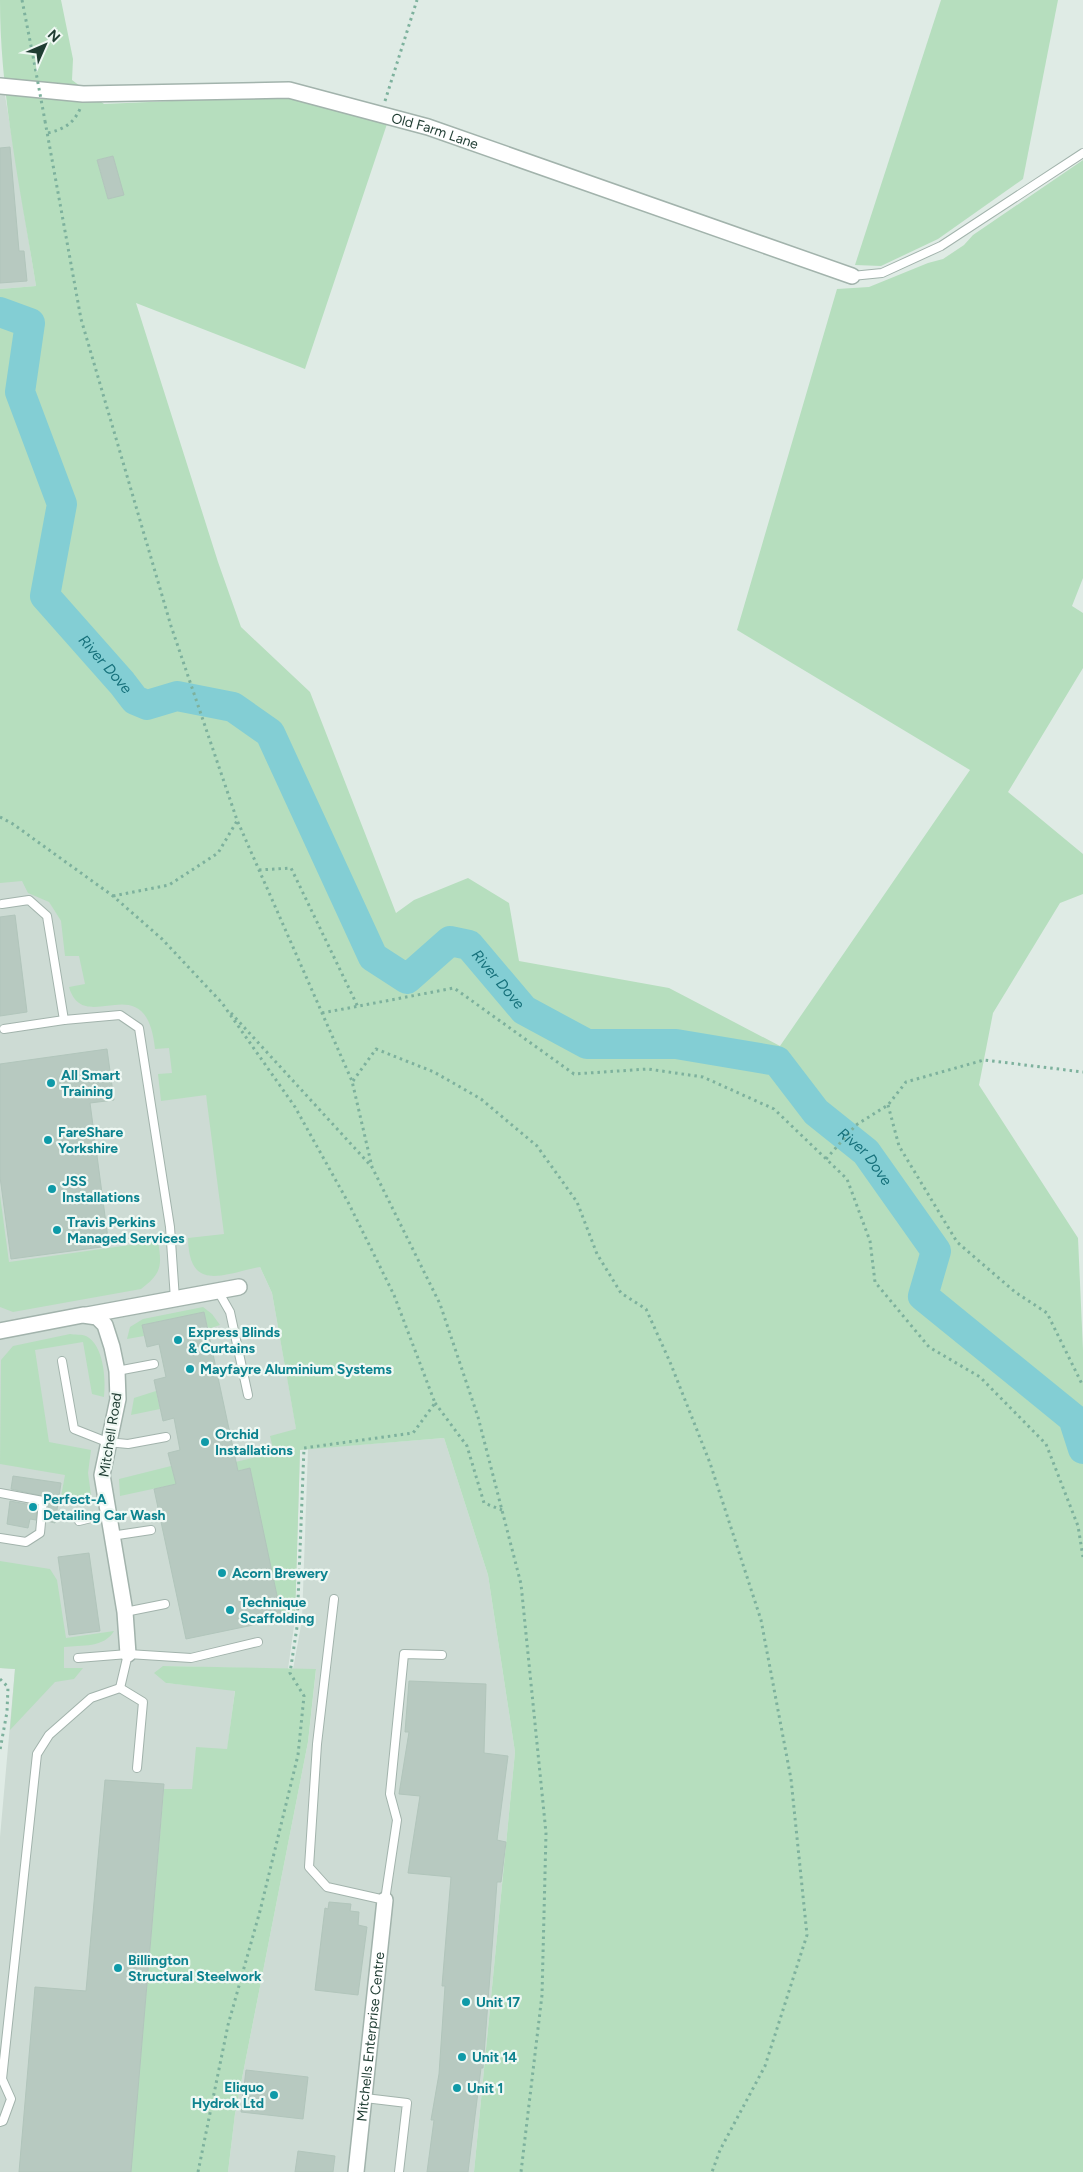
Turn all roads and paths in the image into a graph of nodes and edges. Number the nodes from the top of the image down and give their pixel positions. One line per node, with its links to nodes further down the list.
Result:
1 (22, 0): 6 (path, bridge)
2 (417, 0): 5 (path)
3 (0, 86): 4 (street, Old Farm Lane)
4 (82, 94): 5 (street, Old Farm Lane); 6 (path)
5 (383, 114): 8 (street, Old Farm Lane)
6 (48, 133): 10 (path)
7 (1083, 154): 8 (lane)
8 (852, 276)
9 (0, 817): 12 (path)
10 (237, 820): 11 (path); 12 (path)
11 (259, 870): 15 (path); 16 (path)
12 (114, 896): 14 (path)
13 (2, 904): 17 (lane)
14 (222, 1003): 23 (path); 34 (path)
15 (358, 1007): 16 (path); 22 (path)
16 (322, 1013): 20 (path)
17 (64, 1020): 18 (lane); 26 (lane)
18 (4, 1029)
19 (1083, 1072): 21 (path)
20 (352, 1081): 23 (path); 63 (path)
21 (888, 1105): 22 (path); 32 (path)
22 (826, 1158): 44 (path)
23 (372, 1167): 38 (path)
24 (239, 1287): 25 (street)
25 (218, 1291): 26 (street); 33 (lane)
26 (176, 1299): 27 (street)
27 (83, 1315): 28 (street); 31 (street, Mitchell Road)
28 (0, 1331)
29 (62, 1360): 36 (lane)
30 (154, 1364): 31 (lane)
31 (117, 1371): 36 (street, Mitchell Road)
32 (1083, 1386)
33 (248, 1395)
34 (434, 1403): 38 (path); 59 (path)
35 (166, 1437): 36 (lane)
36 (107, 1442): 39 (street, Mitchell Road)
37 (0, 1493): 43 (lane)
38 (502, 1510): 62 (path)
39 (107, 1514): 40 (lane); 42 (street, Mitchell Road)
40 (79, 1521)
41 (151, 1530): 42 (lane)
42 (111, 1536): 47 (street, Mitchell Road)
43 (0, 1538)
44 (1083, 1557)
45 (334, 1599): 56 (lane)
46 (165, 1604): 47 (lane)
47 (125, 1612): 49 (street, Mitchell Road)
48 (258, 1642): 49 (lane)
49 (128, 1654): 51 (lane); 53 (lane)
50 (442, 1656): 56 (lane)
51 (78, 1658)
52 (0, 1679): 54 (path)
53 (120, 1688): 55 (lane); 58 (lane)
54 (0, 1750)
55 (137, 1768)
56 (385, 1900): 57 (street, Mitchells Enterprise Centre)
57 (365, 2098): 60 (street, Mitchells Enterprise Centre); 61 (lane)
58 (0, 2122)
59 (198, 2172)
60 (356, 2172)
61 (399, 2172)
62 (521, 2172)
63 (712, 2172)

